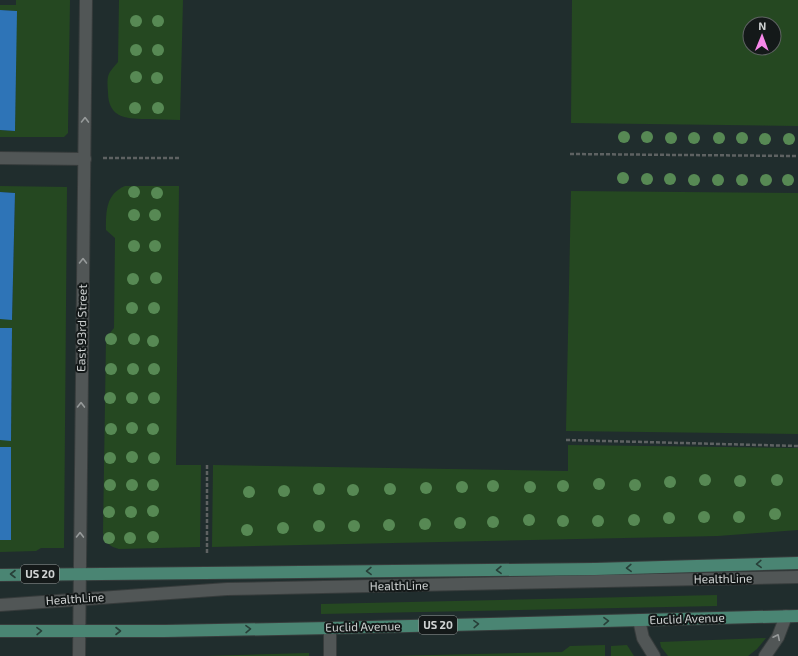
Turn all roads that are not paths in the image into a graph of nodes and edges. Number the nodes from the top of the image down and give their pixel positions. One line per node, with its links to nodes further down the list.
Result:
1 (86, 0): 3 (street, East 93rd Street, one-way to 1)
2 (0, 158): 3 (street)
3 (85, 158): 5 (street, East 93rd Street, one-way to 3)
4 (798, 563): 5 (main road, US 20, one-way to 5)
5 (80, 574): 6 (main road, US 20, one-way to 6); 8 (street, East 93rd Street)
6 (0, 575)
7 (798, 577): 8 (street, HealthLine)
8 (79, 599): 9 (street, HealthLine); 14 (street, East 93rd Street)
9 (0, 605)
10 (792, 616): 11 (main road, Euclid Avenue / US 20); 18 (street, one-way to 10)
11 (639, 620): 12 (main road, Euclid Avenue / US 20, one-way to 11); 17 (street)
12 (330, 628): 14 (main road, Euclid Avenue / US 20, one-way to 12); 16 (street)
13 (0, 631): 14 (main road, Euclid Avenue / US 20, one-way to 14)
14 (79, 631): 15 (street, East 93rd Street)
15 (79, 656)
16 (330, 656)
17 (654, 656)
18 (764, 656)

